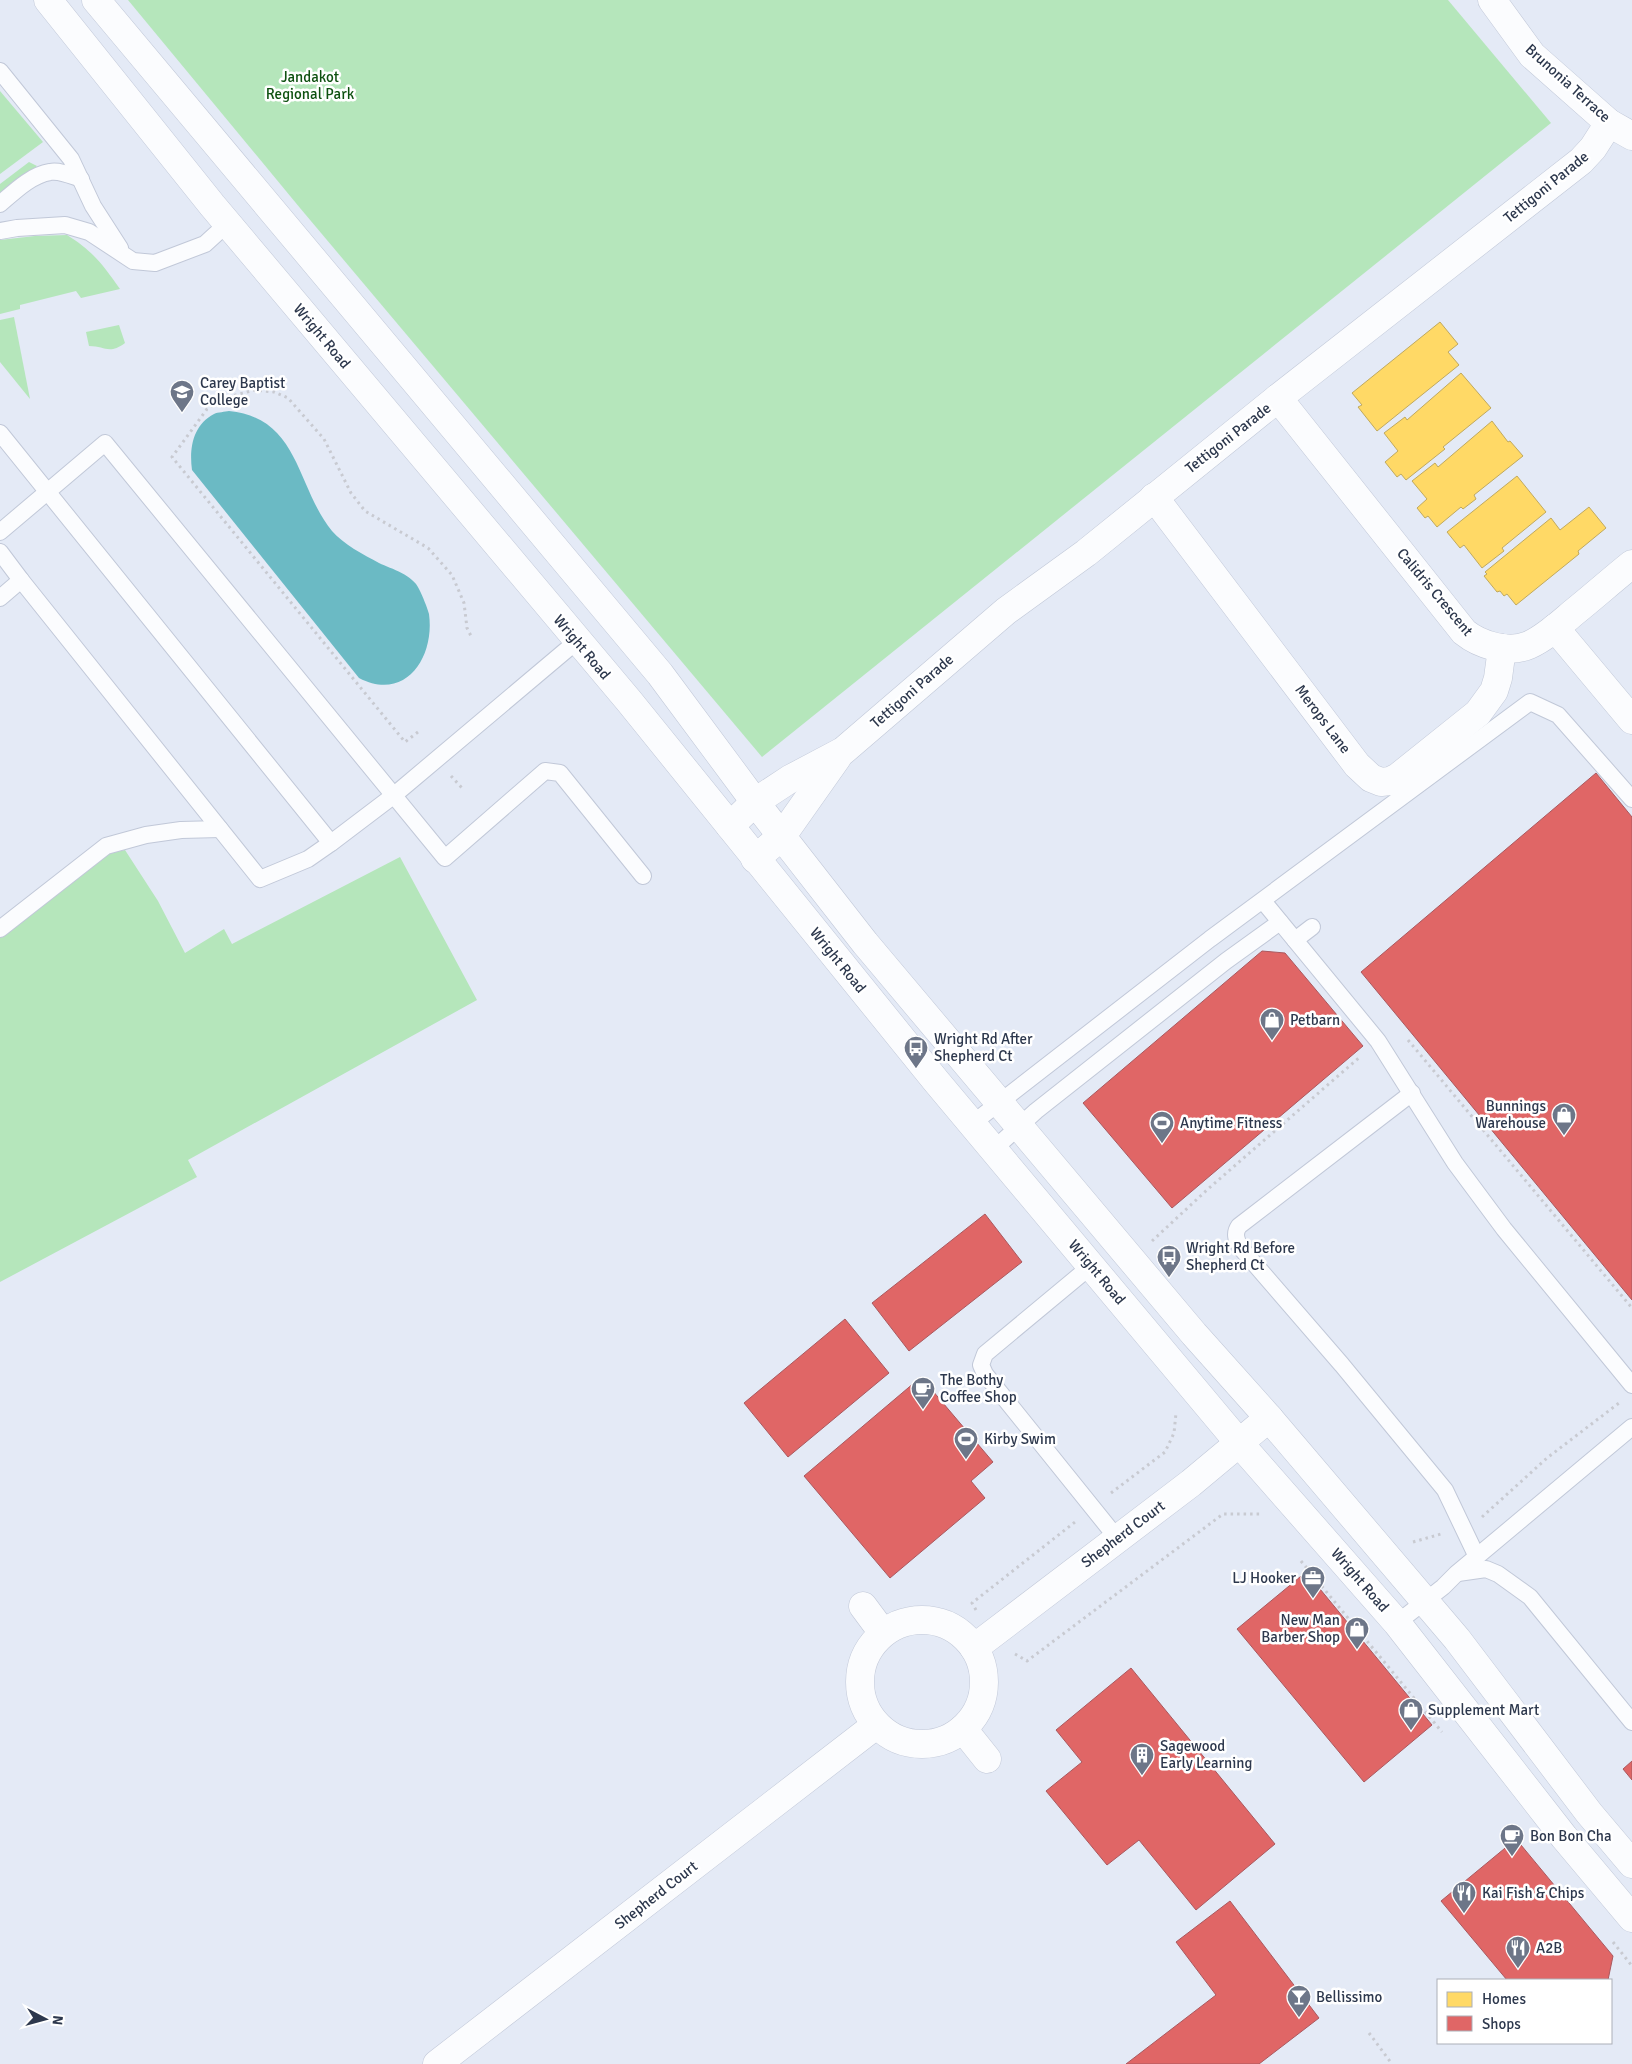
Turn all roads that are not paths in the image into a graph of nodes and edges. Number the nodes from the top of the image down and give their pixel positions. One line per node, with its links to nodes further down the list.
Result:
1 (48, 0): 9 (street, Wright Road)
2 (96, 0): 7 (street)
3 (1492, 0): 5 (street, Brunonia Terrace)
4 (0, 71): 6 (lane)
5 (1621, 129): 12 (street, Tettigoni Parade)
6 (81, 179): 8 (lane); 11 (lane)
7 (250, 184): 9 (street); 21 (street)
8 (0, 204)
9 (220, 214): 11 (lane); 23 (street, Wright Road)
10 (0, 231): 11 (lane)
11 (123, 252)
12 (1278, 398): 15 (street, Tettigoni Parade); 24 (street, Calidris Crescent)
13 (0, 433): 14 (lane)
14 (48, 492): 16 (lane); 27 (lane); 33 (lane)
15 (1154, 497): 24 (street, Merops Lane); 26 (street, Tettigoni Parade)
16 (0, 532)
17 (0, 552): 19 (lane)
18 (1632, 564): 22 (street, Calidris Crescent)
19 (21, 580): 20 (lane); 31 (lane)
20 (0, 598)
21 (608, 613): 23 (street); 29 (street)
22 (1555, 628): 24 (street, Calidris Crescent); 25 (street)
23 (577, 641): 27 (lane); 30 (street, Wright Road)
24 (1502, 648)
25 (1632, 720)
26 (843, 751): 29 (street, Tettigoni Parade); 32 (street, Tettigoni Parade)
27 (393, 796): 33 (lane); 35 (lane)
28 (1632, 799): 36 (lane)
29 (756, 802): 30 (street, Tettigoni Parade); 32 (street)
30 (730, 826): 34 (street, Wright Road)
31 (220, 829): 33 (lane); 39 (lane)
32 (782, 836): 34 (street, Tettigoni Parade); 42 (street)
33 (330, 843)
34 (755, 859): 43 (street, Wright Road)
35 (643, 876)
36 (1263, 901): 37 (lane); 42 (lane)
37 (1280, 922): 40 (lane); 44 (lane)
38 (1312, 927): 40 (lane)
39 (0, 929)
40 (1295, 940): 41 (lane)
41 (1412, 1093): 47 (lane); 52 (lane)
42 (999, 1102): 43 (lane); 44 (street)
43 (973, 1124): 45 (street, Wright Road)
44 (1019, 1126): 45 (lane); 48 (street)
45 (994, 1149): 46 (street, Wright Road)
46 (1092, 1266): 50 (street, Wright Road); 51 (lane)
47 (1632, 1385)
48 (1269, 1418): 50 (street, Shepherd Court); 54 (street)
49 (1632, 1427): 52 (lane)
50 (1240, 1444): 51 (street, Shepherd Court); 56 (street, Wright Road)
51 (1117, 1538): 58 (street, Shepherd Court)
52 (1477, 1556): 53 (lane)
53 (1456, 1574): 54 (lane); 59 (lane)
54 (1426, 1600): 56 (lane); 63 (street)
55 (863, 1606): 57 (street)
56 (1397, 1623): 64 (street, Wright Road)
57 (883, 1632): 58 (street); 60 (street)
58 (982, 1642): 61 (street)
59 (1632, 1722)
60 (876, 1725): 61 (street); 67 (street, Shepherd Court)
61 (963, 1729): 62 (street)
62 (987, 1759)
63 (1589, 1813): 64 (street); 65 (street)
64 (1564, 1837): 66 (street, Wright Road)
65 (1632, 1864)
66 (1632, 1918)
67 (437, 2064)

